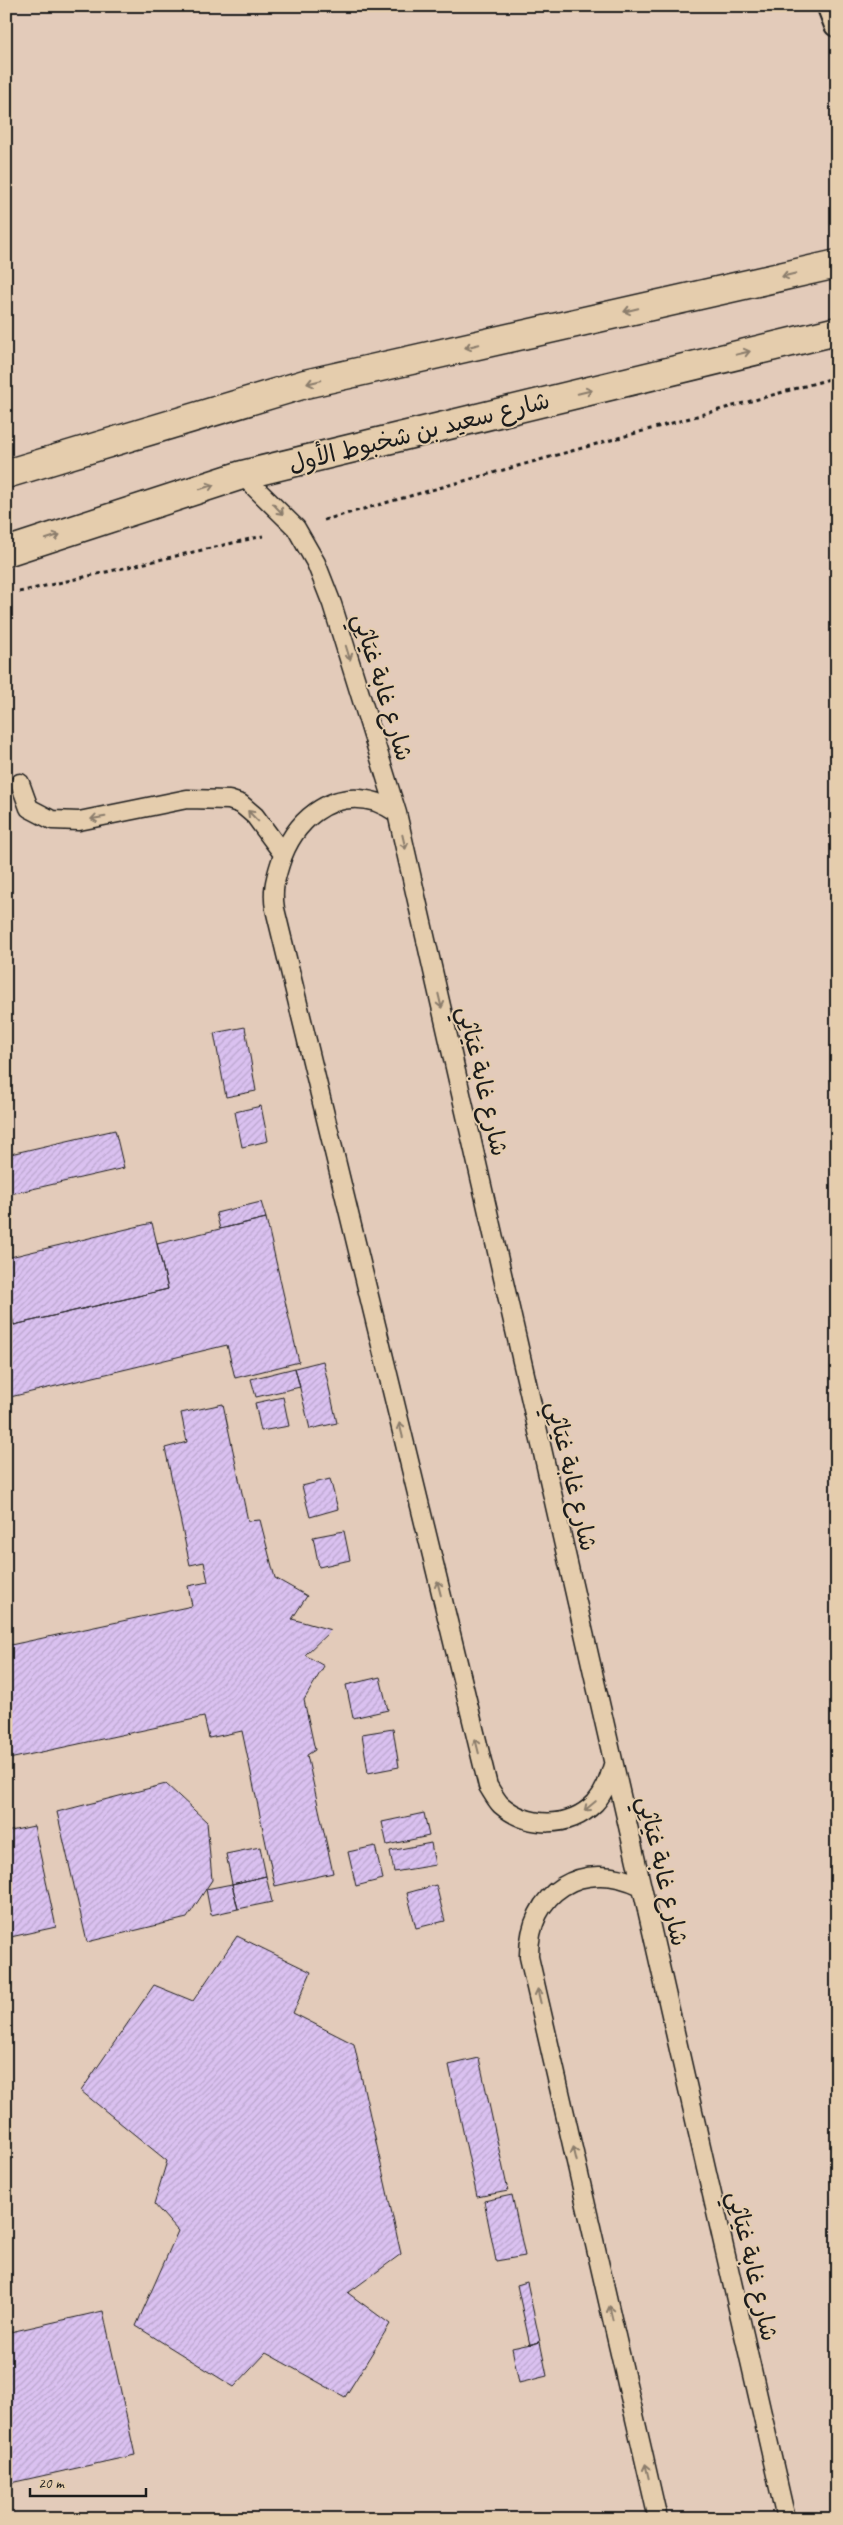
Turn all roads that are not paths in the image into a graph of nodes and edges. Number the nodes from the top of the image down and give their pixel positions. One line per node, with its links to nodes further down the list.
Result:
1 (830, 6): 2 (street)
2 (837, 24)
3 (837, 264): 5 (main road, one-way to 5)
4 (837, 331): 6 (main road, شارع سعيد بن شخبوط الأول, one-way to 4)
5 (6, 474)
6 (242, 475): 7 (main road, شارع سعيد بن شخبوط الأول, one-way to 6); 9 (lane, شارع غابة غيَاثِي, one-way to 9)
7 (6, 552)
8 (20, 783): 10 (lane, one-way to 8)
9 (397, 812): 10 (lane); 11 (lane, شارع غابة غيَاثِي, one-way to 11)
10 (283, 854): 11 (lane, one-way to 10)
11 (613, 1765): 12 (lane, شارع غابة غيَاثِي)
12 (641, 1886): 13 (lane, one-way to 12); 14 (lane, شارع غابة غيَاثِي)
13 (658, 2519)
14 (786, 2519)

